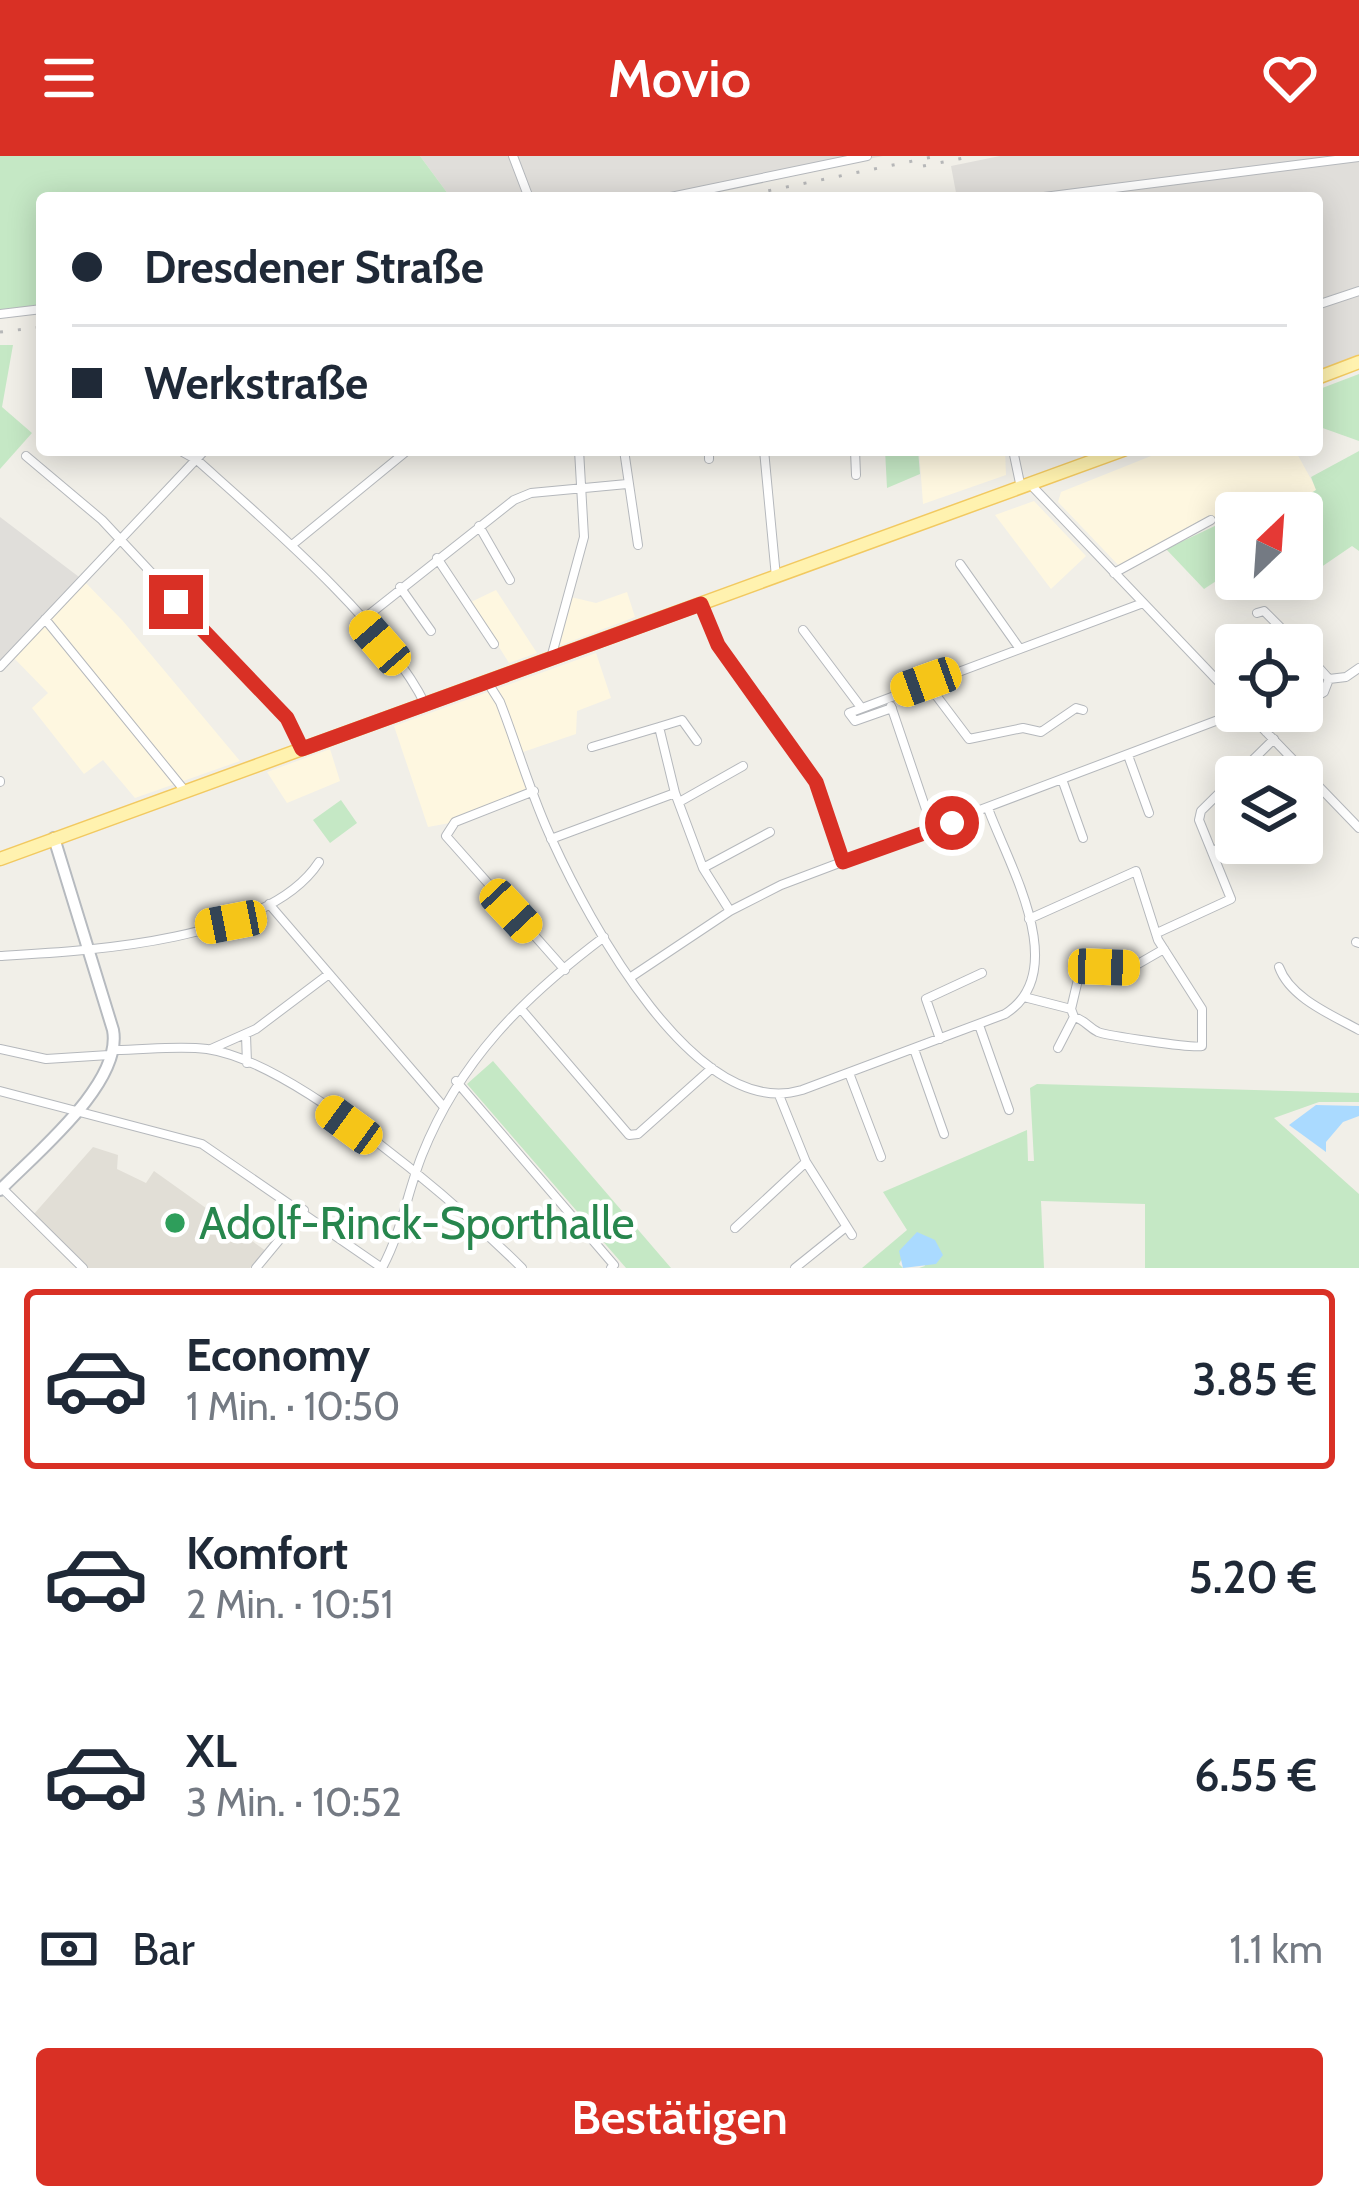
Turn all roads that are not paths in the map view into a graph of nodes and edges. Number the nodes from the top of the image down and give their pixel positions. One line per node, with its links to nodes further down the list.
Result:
1 (513, 156): 4 (street)
2 (867, 156): 5 (street)
3 (1359, 157): 6 (street)
4 (528, 192)
5 (695, 192)
6 (1083, 192)
7 (1359, 291): 8 (street)
8 (1323, 303)
9 (36, 310): 10 (street)
10 (0, 314)
11 (1359, 362): 12 (main road)
12 (1323, 376)
13 (26, 456): 30 (street)
14 (190, 456): 23 (street)
15 (201, 456): 23 (street)
16 (401, 456): 31 (street)
17 (579, 456): 27 (street)
18 (625, 456): 25 (street)
19 (765, 456): 36 (street)
20 (855, 456): 24 (street)
21 (1016, 456): 26 (street)
22 (1107, 456): 26 (main road)
23 (197, 460): 30 (street); 31 (street)
24 (856, 476)
25 (627, 484): 27 (street); 32 (street)
26 (1030, 484): 35 (street); 36 (main road)
27 (580, 488): 29 (street); 49 (street)
28 (1211, 520): 35 (street)
29 (479, 526): 33 (street); 37 (street)
30 (121, 540): 42 (street); 70 (street)
31 (292, 545): 43 (street)
32 (638, 545)
33 (436, 558): 38 (street); 47 (street)
34 (960, 564): 48 (street)
35 (1114, 572): 39 (street)
36 (776, 577): 40 (main road)
37 (510, 580)
38 (400, 587): 43 (street); 46 (street)
39 (1143, 602): 48 (street); 53 (street)
40 (701, 604): 49 (main road); 89 (street)
41 (1257, 613): 44 (street)
42 (45, 619): 50 (street); 74 (street)
43 (361, 621): 59 (street)
44 (1277, 624)
45 (802, 630): 60 (street)
46 (431, 631)
47 (494, 644)
48 (1020, 649): 56 (street)
49 (551, 658): 54 (main road)
50 (0, 667)
51 (1359, 668): 55 (street)
52 (1323, 672): 55 (street)
53 (1215, 678)
54 (493, 679): 59 (main road); 75 (street)
55 (1329, 679): 57 (street)
56 (926, 682): 58 (street); 62 (street)
57 (1323, 693)
58 (889, 696): 60 (street); 61 (street)
59 (425, 704): 70 (main road)
60 (860, 706): 61 (street)
61 (892, 708): 80 (street)
62 (1083, 710)
63 (1215, 723): 71 (street)
64 (659, 727): 68 (street); 69 (street); 76 (street)
65 (1266, 732): 67 (street)
66 (1274, 732): 67 (street)
67 (1270, 736): 79 (street); 86 (street)
68 (697, 741)
69 (592, 748)
70 (302, 749): 74 (main road)
71 (1129, 758): 73 (street); 78 (street)
72 (742, 766): 76 (street)
73 (1064, 782): 77 (street); 82 (street)
74 (185, 791): 84 (main road)
75 (534, 791): 83 (street); 100 (street)
76 (678, 797): 83 (street); 90 (street)
77 (989, 811): 80 (street); 93 (street)
78 (1149, 813)
79 (1359, 828)
80 (933, 830): 89 (street)
81 (770, 832): 90 (street)
82 (1083, 838)
83 (551, 839): 95 (street)
84 (49, 841): 87 (main road); 97 (street)
85 (1215, 850): 86 (street)
86 (1212, 851): 94 (street)
87 (0, 859)
88 (319, 862): 91 (street)
89 (843, 862): 92 (street)
90 (703, 868): 92 (street)
91 (269, 904): 97 (street); 102 (street)
92 (730, 911): 103 (street)
93 (1028, 919): 94 (street); 104 (street)
94 (1156, 933): 96 (street)
95 (604, 937): 100 (street); 103 (street)
96 (1164, 949): 106 (street); 106 (street)
97 (86, 951): 98 (street); 115 (street)
98 (0, 956)
99 (1279, 967): 108 (street)
100 (565, 970): 105 (street)
101 (982, 973): 110 (street)
102 (329, 974): 109 (street); 122 (street)
103 (631, 977): 117 (street)
104 (1024, 997): 106 (street); 107 (street)
105 (521, 1009): 117 (street); 119 (street)
106 (1073, 1013): 111 (street)
107 (979, 1025): 110 (street); 124 (street)
108 (1359, 1030)
109 (246, 1035): 113 (street); 116 (street)
110 (940, 1039): 114 (street)
111 (1058, 1048)
112 (0, 1049): 115 (street)
113 (209, 1049): 115 (street); 116 (street)
114 (914, 1049): 118 (street); 125 (street)
115 (115, 1050): 123 (street)
116 (248, 1064): 128 (street)
117 (712, 1069): 121 (street)
118 (849, 1073): 121 (street); 126 (street)
119 (456, 1081): 122 (street); 132 (street)
120 (0, 1091): 123 (street)
121 (779, 1095): 127 (street)
122 (443, 1106): 128 (street)
123 (76, 1109): 129 (street); 130 (street)
124 (1009, 1111)
125 (944, 1134)
126 (881, 1157)
127 (806, 1162): 131 (street); 137 (street)
128 (415, 1173): 135 (street); 136 (street)
129 (1, 1188): 133 (street)
130 (304, 1210): 134 (street); 135 (street)
131 (735, 1228)
132 (613, 1266)
133 (83, 1268)
134 (256, 1268)
135 (382, 1268)
136 (522, 1268)
137 (795, 1268)

